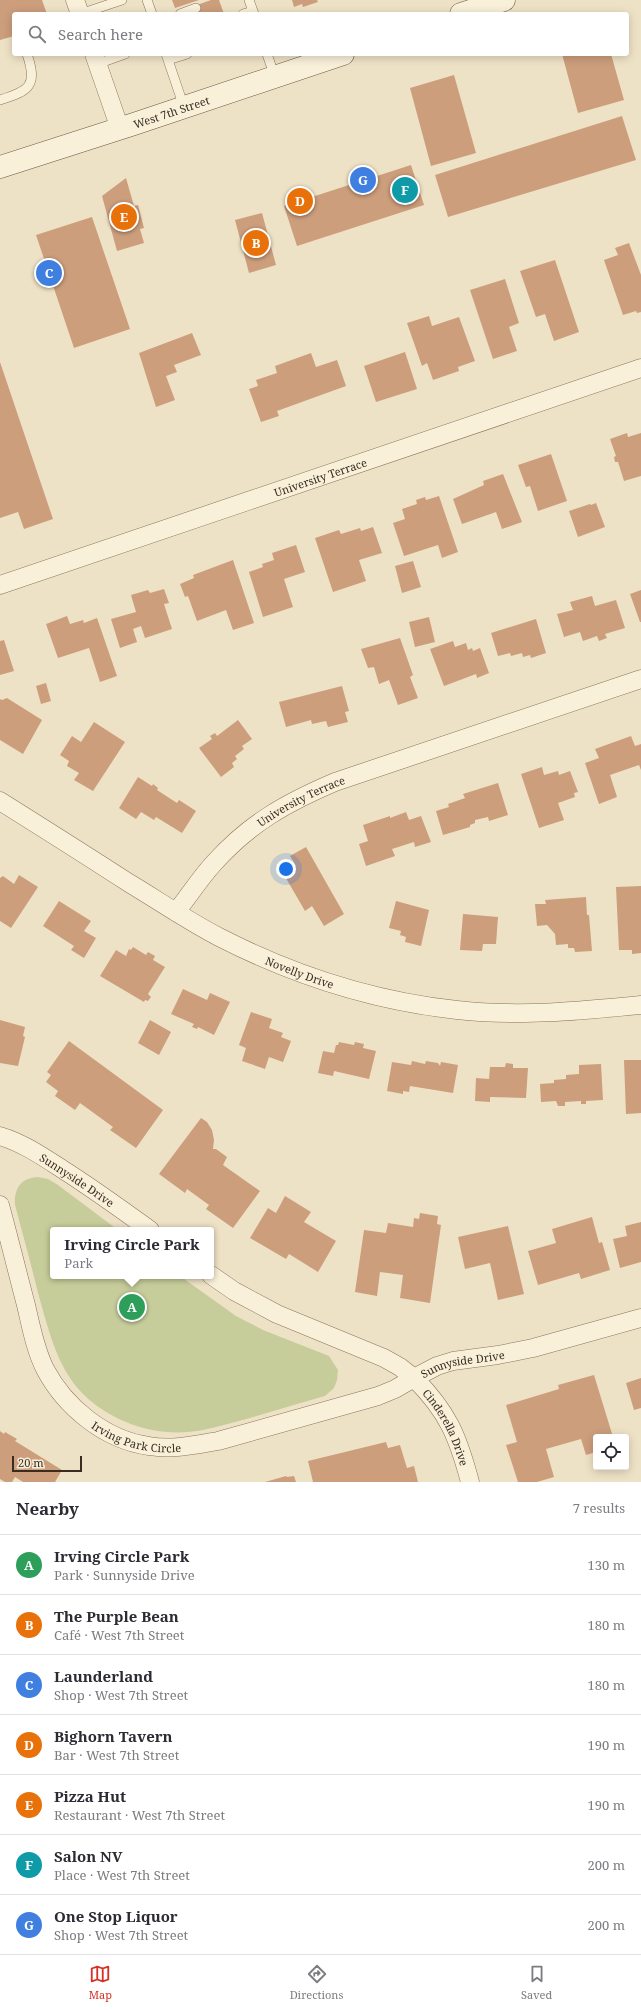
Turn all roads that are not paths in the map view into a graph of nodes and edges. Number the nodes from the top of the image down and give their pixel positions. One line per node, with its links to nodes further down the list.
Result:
1 (75, 0): 7 (street)
2 (122, 0): 8 (lane)
3 (147, 0): 9 (lane)
4 (249, 0): 11 (lane)
5 (504, 0): 12 (main road)
6 (196, 8): 10 (lane)
7 (79, 12)
8 (86, 12)
9 (151, 12)
10 (185, 12)
11 (253, 12)
12 (468, 12)
13 (28, 56): 20 (lane)
14 (113, 56): 18 (lane)
15 (268, 56): 19 (lane)
16 (337, 56): 19 (main road, West 7th Street)
17 (167, 57): 21 (lane)
18 (96, 59): 22 (street)
19 (275, 77): 21 (main road, West 7th Street)
20 (0, 100)
21 (184, 107): 22 (main road, West 7th Street)
22 (120, 129): 23 (main road, West 7th Street)
23 (0, 167)
24 (641, 368): 25 (street, University Terrace)
25 (0, 585)
26 (641, 678): 28 (street, University Terrace)
27 (0, 801): 28 (street, Novelly Drive)
28 (176, 912): 29 (street, Novelly Drive)
29 (641, 1005)
30 (0, 1136): 32 (street, Sunnyside Drive)
31 (0, 1205): 35 (street, Irving Park Circle)
32 (146, 1227)
33 (214, 1277): 35 (street, Sunnyside Drive)
34 (641, 1318): 35 (street, Sunnyside Drive)
35 (414, 1378): 36 (street, Cinderella Drive)
36 (470, 1482)

